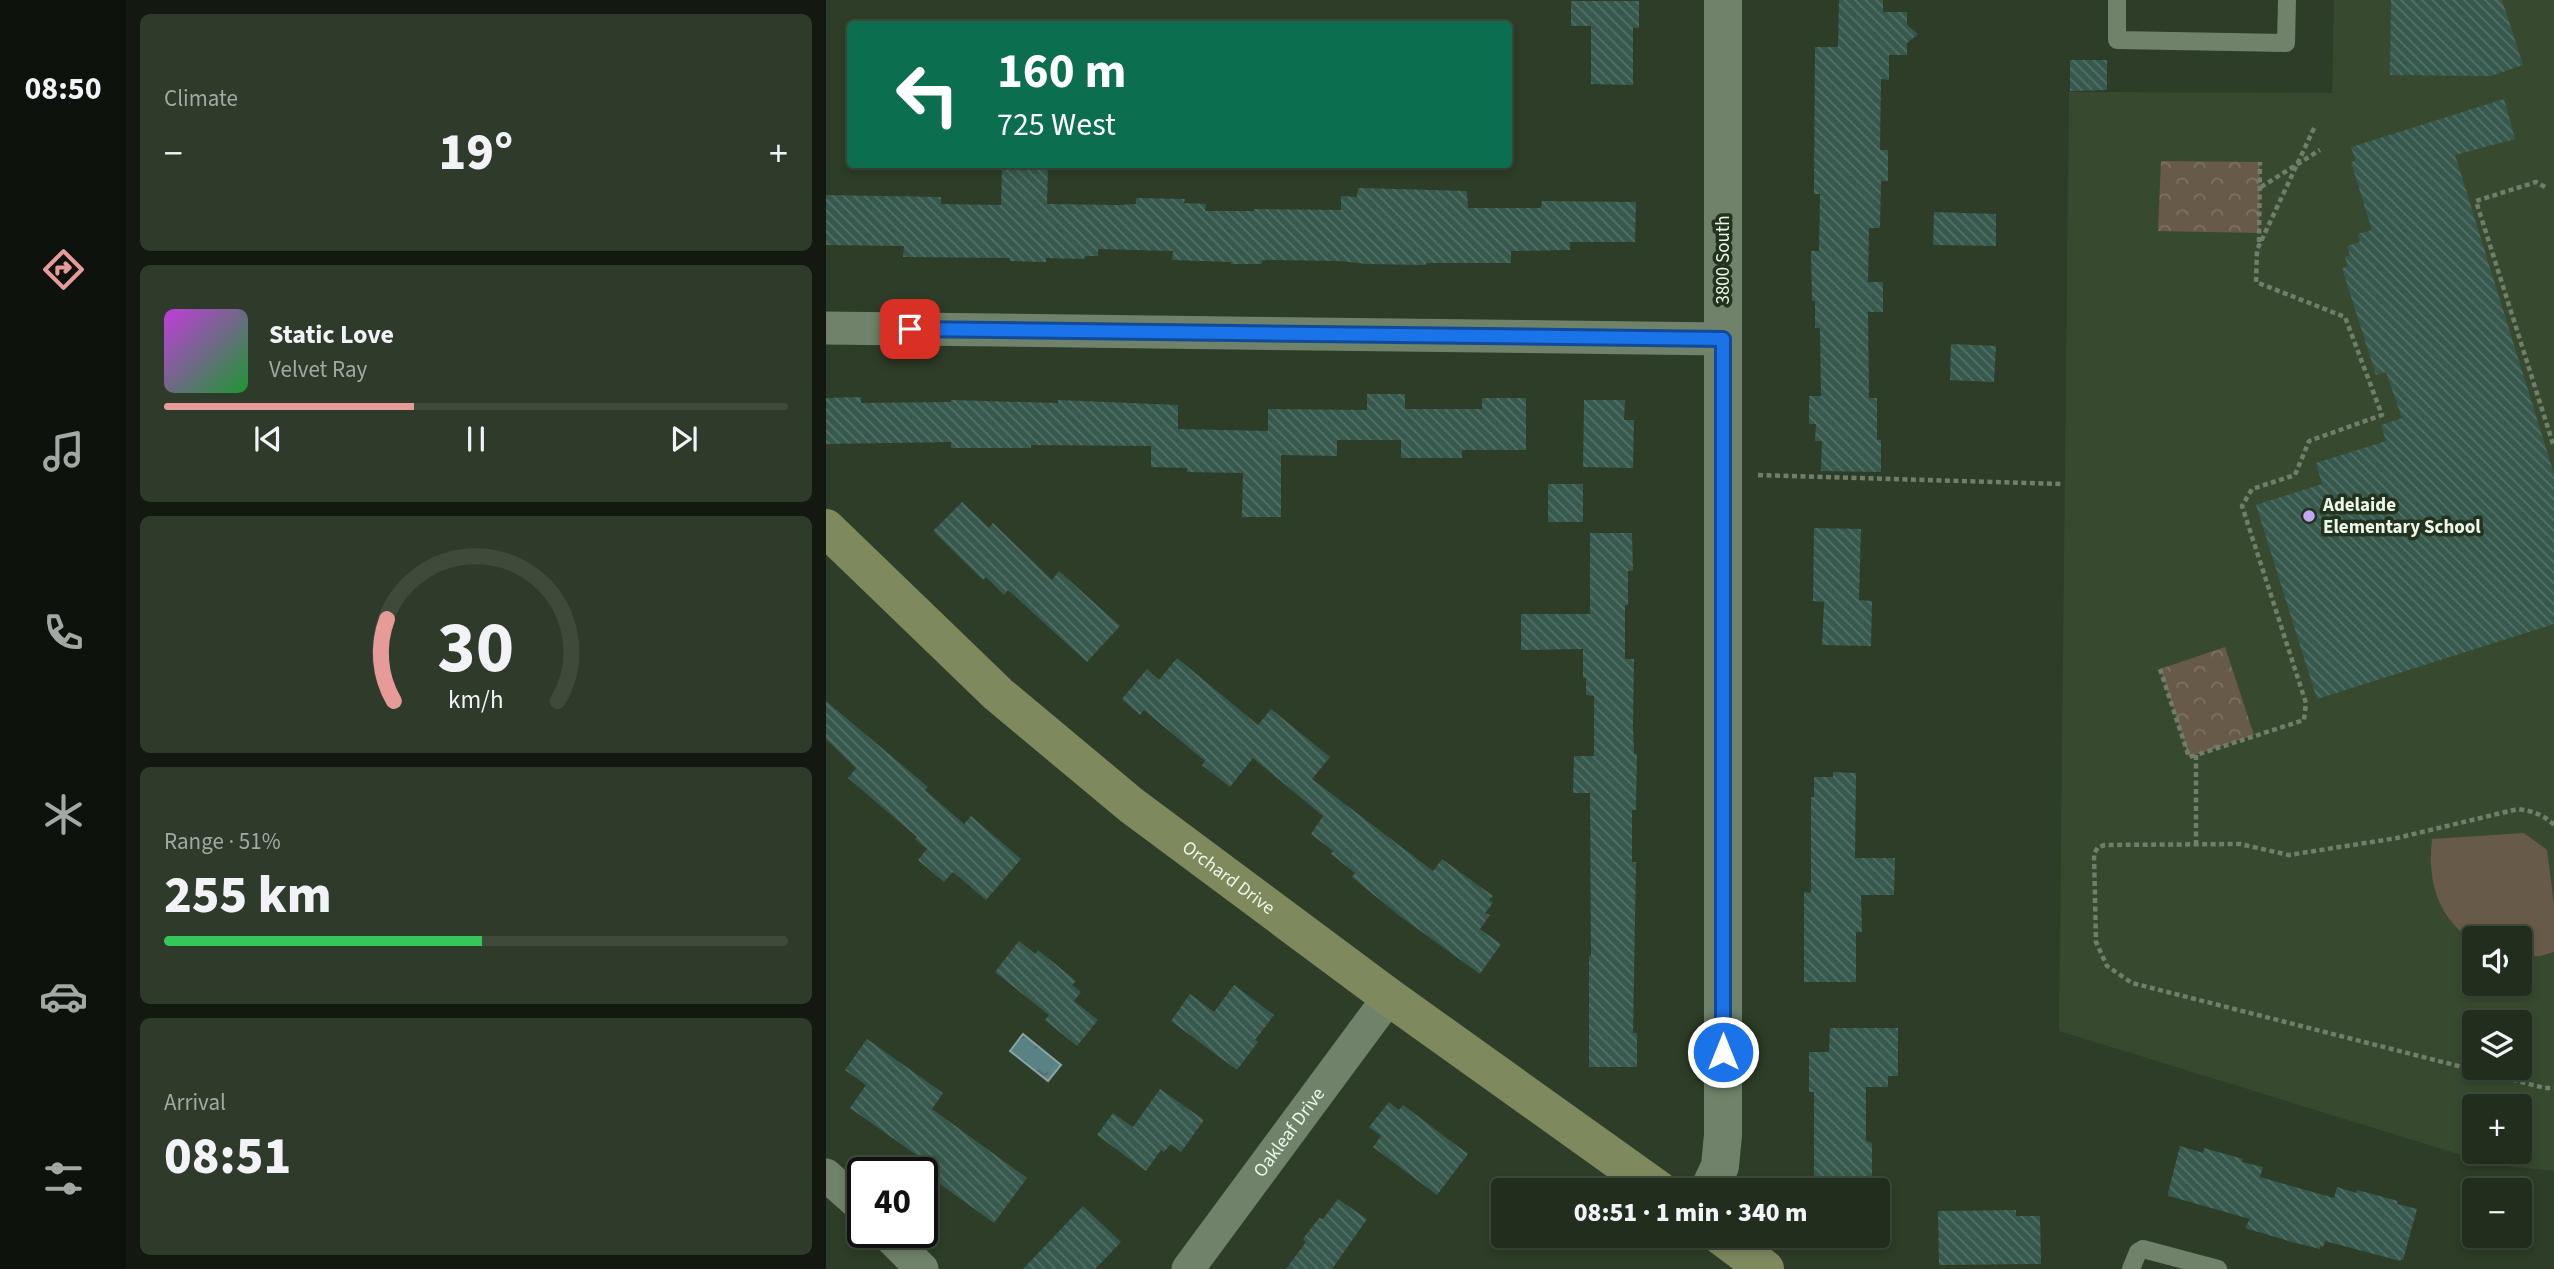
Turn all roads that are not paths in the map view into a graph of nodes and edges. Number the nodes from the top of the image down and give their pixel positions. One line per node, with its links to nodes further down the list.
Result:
1 (1723, 0): 5 (street, 3800 South)
2 (2117, 0): 3 (lane)
3 (2287, 0)
4 (826, 328): 5 (street)
5 (1723, 339): 10 (street, 3800 South)
6 (826, 528): 7 (main road, Orchard Drive)
7 (1389, 997): 9 (main road, Orchard Drive); 14 (street, Oakleaf Drive)
8 (826, 1175): 11 (street)
9 (1642, 1178)
10 (1714, 1178)
11 (847, 1194)
12 (902, 1248): 13 (street)
13 (922, 1269)
14 (1188, 1269)
15 (2131, 1269): 16 (lane)
16 (2218, 1269)

